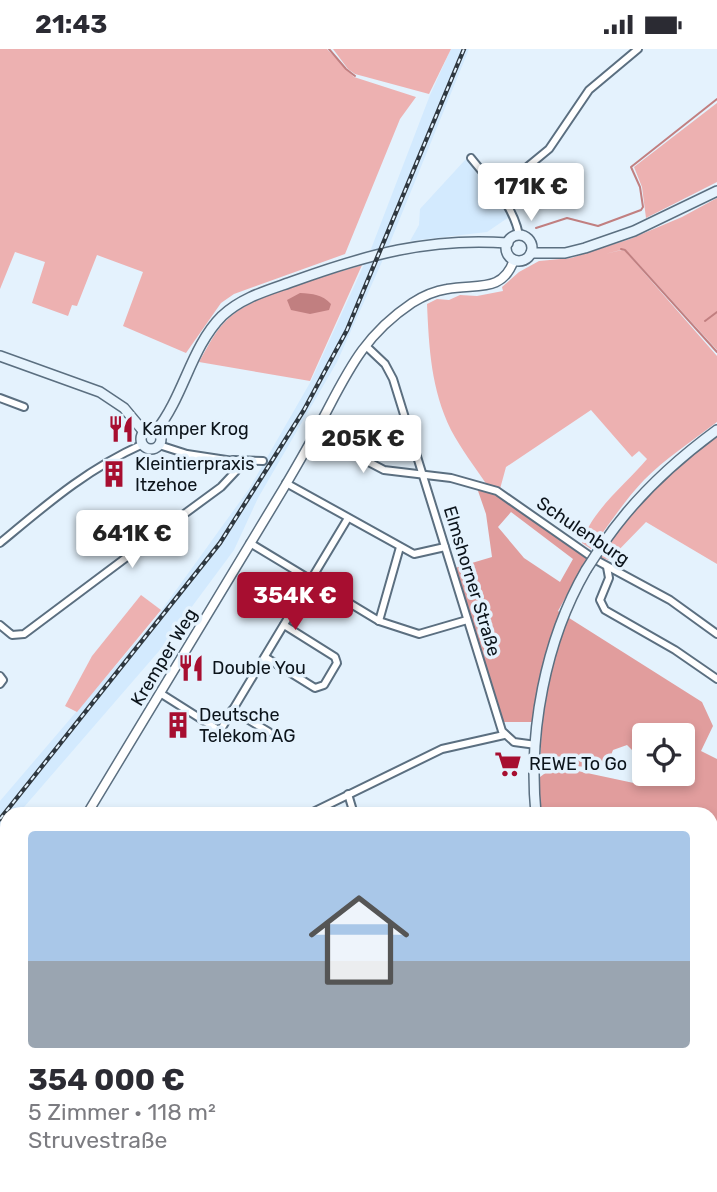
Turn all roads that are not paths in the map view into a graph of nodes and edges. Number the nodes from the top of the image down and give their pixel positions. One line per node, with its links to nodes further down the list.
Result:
1 (638, 49): 3 (street)
2 (471, 158): 3 (street)
3 (498, 191): 5 (street)
4 (717, 191): 7 (main road)
5 (519, 235): 6 (main road); 7 (main road)
6 (508, 243): 8 (main road); 14 (main road)
7 (531, 253): 8 (main road)
8 (514, 260): 9 (street, Kremper Weg)
9 (366, 346): 16 (street, Kremper Weg); 21 (street, Elmshorner Straße)
10 (0, 356): 15 (main road)
11 (0, 398): 12 (street)
12 (24, 407)
13 (717, 430): 43 (main road, bridge)
14 (156, 431): 15 (main road); 18 (main road)
15 (144, 432): 17 (main road)
16 (315, 434): 21 (street, Schulenburg); 22 (street, Kremper Weg)
17 (143, 445): 18 (main road); 24 (street)
18 (159, 445): 19 (street)
19 (233, 461): 20 (street); 32 (street)
20 (262, 461)
21 (423, 473): 27 (street, Elmshorner Straße); 28 (street, Schulenburg)
22 (286, 483): 23 (street); 25 (street, Kremper Weg)
23 (348, 518): 26 (street); 29 (street)
24 (0, 543)
25 (250, 543): 29 (street); 39 (street, Kremper Weg)
26 (400, 547): 27 (street); 31 (street)
27 (445, 547): 30 (street, Elmshorner Straße)
28 (606, 566): 34 (street, Schulenburg); 37 (street)
29 (311, 580): 31 (street); 33 (street)
30 (467, 619): 31 (street); 42 (street, Elmshorner Straße)
31 (379, 621)
32 (0, 625)
33 (284, 625): 35 (street); 35 (street)
34 (717, 634)
35 (265, 657): 40 (street)
36 (0, 676): 38 (street)
37 (717, 679)
38 (0, 684)
39 (160, 693): 40 (street); 45 (street, Kremper Weg)
40 (232, 710): 41 (street)
41 (269, 732)
42 (504, 735): 43 (street); 44 (street)
43 (536, 745): 48 (main road)
44 (348, 794): 46 (street); 47 (street)
45 (91, 807)
46 (323, 807)
47 (352, 807)
48 (536, 807)

